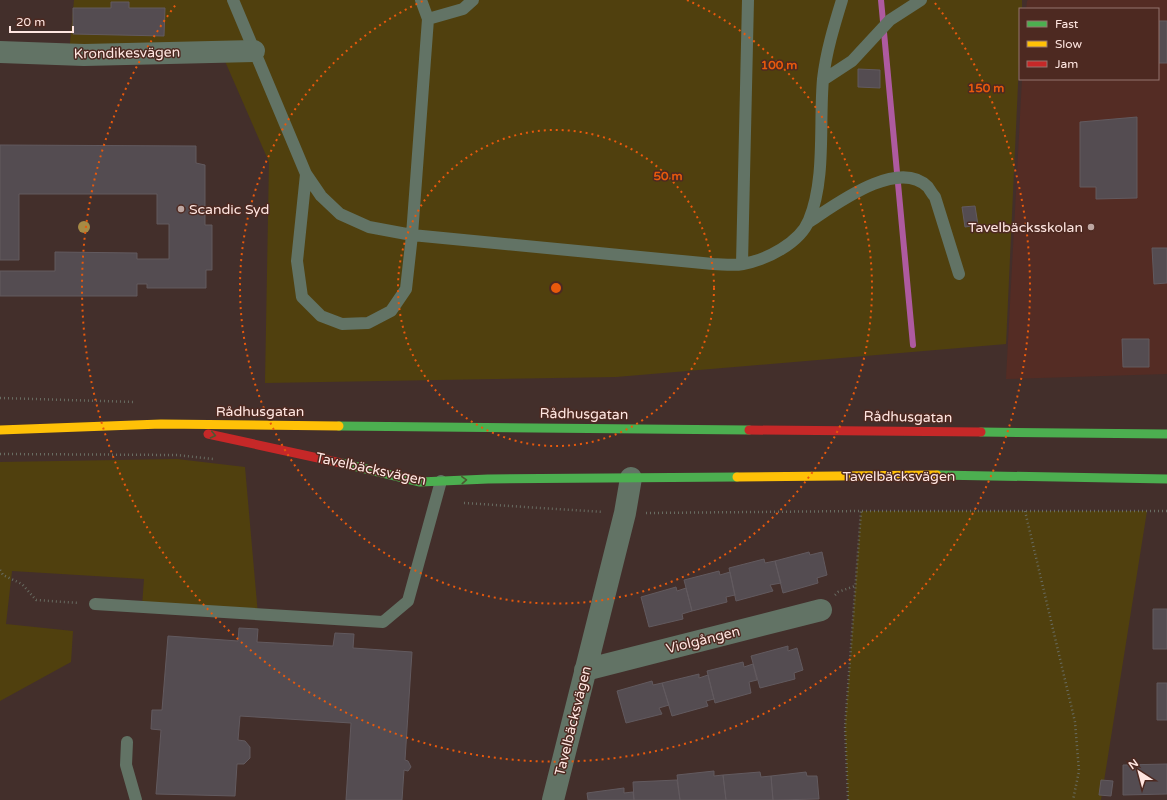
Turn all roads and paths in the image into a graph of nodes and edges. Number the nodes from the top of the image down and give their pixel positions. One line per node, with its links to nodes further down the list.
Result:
1 (233, 0): 8 (lane)
2 (421, 0): 7 (lane)
3 (473, 0): 7 (lane)
4 (748, 0): 14 (lane)
5 (842, 0): 10 (lane)
6 (921, 0): 10 (lane)
7 (428, 19): 13 (lane)
8 (254, 51): 9 (street, Krondikesvägen); 11 (lane)
9 (0, 52)
10 (823, 80): 12 (lane)
11 (306, 174): 13 (lane); 13 (lane)
12 (809, 222): 14 (lane); 15 (lane)
13 (412, 235): 14 (lane)
14 (742, 264)
15 (959, 274)
16 (161, 424): 17 (main road, Rådhusgatan); 18 (main road, Rådhusgatan); 21 (main road, Tavelbäcksvägen, one-way to 21)
17 (0, 430)
18 (1167, 434)
19 (631, 478): 20 (main road, Tavelbäcksvägen); 21 (main road, Tavelbäcksvägen, one-way to 19); 27 (street, Tavelbäcksvägen)
20 (1167, 479)
21 (441, 481): 25 (lane)
22 (861, 511): 31 (path)
23 (1025, 511): 32 (path)
24 (0, 570): 25 (path)
25 (95, 604)
26 (822, 610): 27 (street, Violgången)
27 (586, 670): 30 (street, Tavelbäcksvägen)
28 (127, 742): 29 (lane)
29 (136, 800)
30 (553, 800)
31 (848, 800)
32 (1073, 800)

